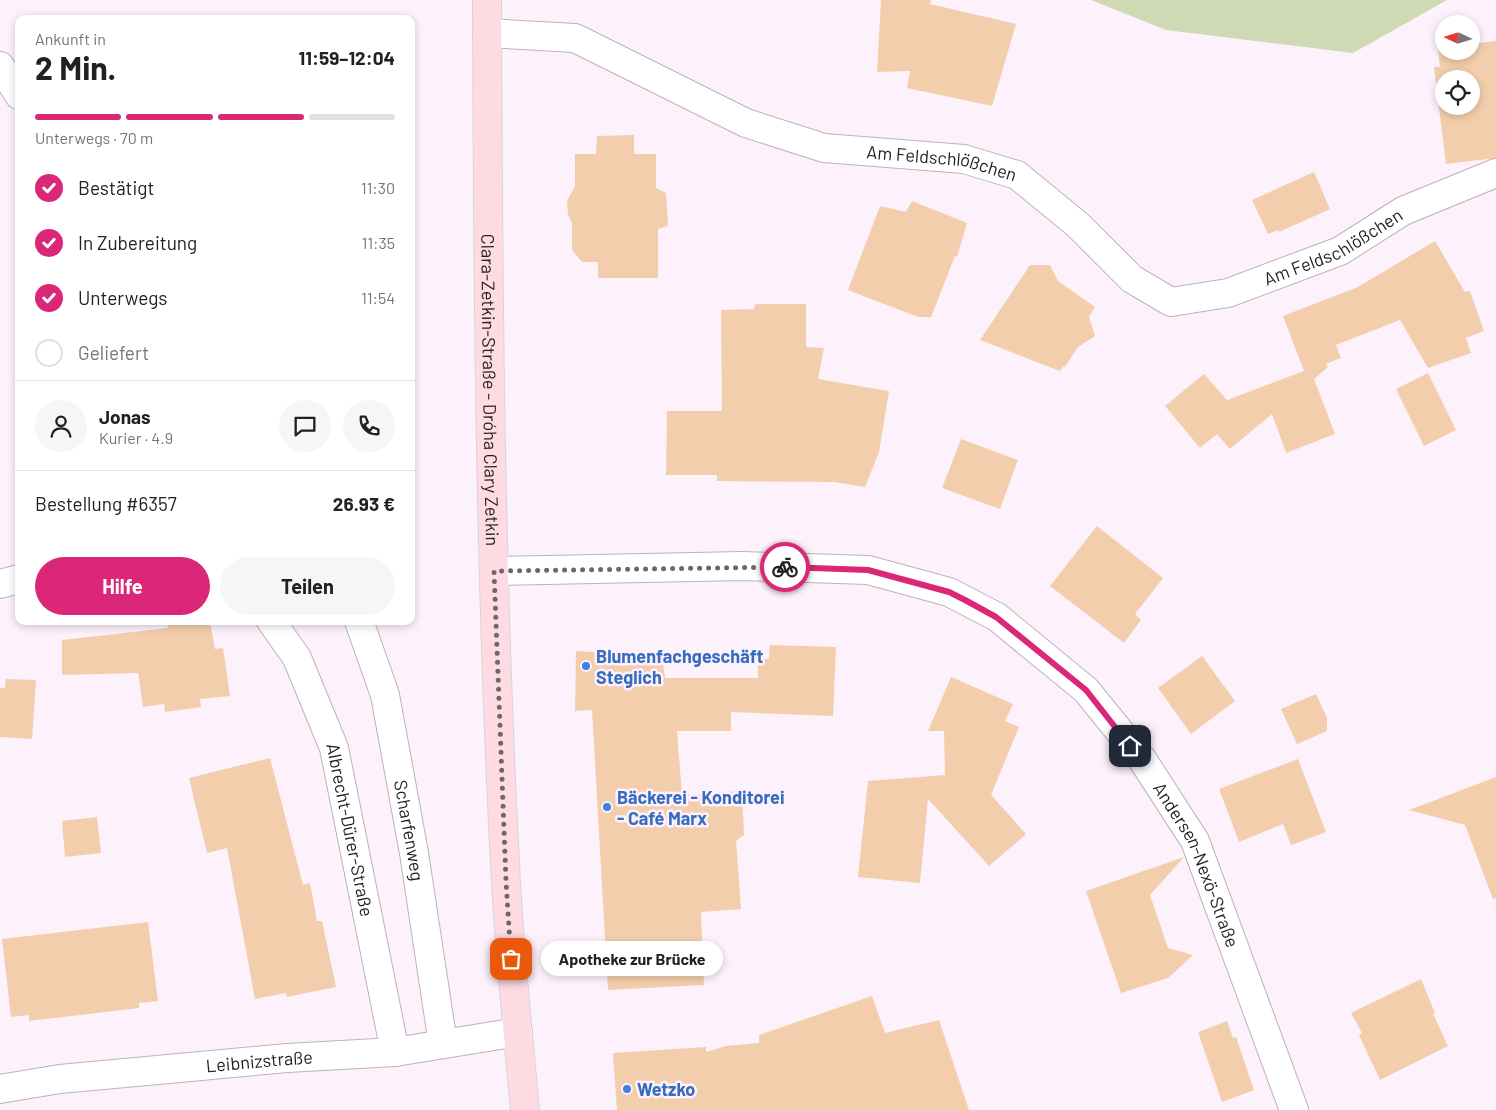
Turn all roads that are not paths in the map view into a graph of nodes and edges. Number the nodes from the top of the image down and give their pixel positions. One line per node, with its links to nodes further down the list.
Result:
1 (487, 0): 2 (main road, Clara-Zetkin-Straße - Dróha Clary Zetkin)
2 (487, 33): 5 (street, Am Feldschlößchen); 6 (main road, Clara-Zetkin-Straße - Dróha Clary Zetkin)
3 (0, 66): 4 (street)
4 (15, 89)
5 (1496, 172)
6 (494, 571): 11 (main road, Clara-Zetkin-Straße - Dróha Clary Zetkin); 16 (street, Andersen-Nexö-Straße)
7 (15, 580): 8 (street)
8 (0, 584)
9 (274, 625): 13 (street, Albrecht-Dürer-Straße)
10 (360, 625): 12 (street, Scharfenweg)
11 (518, 1032): 12 (street, Leibnizstraße); 15 (main road, Clara-Zetkin-Straße - Dróha Clary Zetkin)
12 (443, 1044): 13 (street, Leibnizstraße)
13 (395, 1052): 14 (street, Leibnizstraße)
14 (0, 1089)
15 (525, 1110)
16 (1294, 1110)

